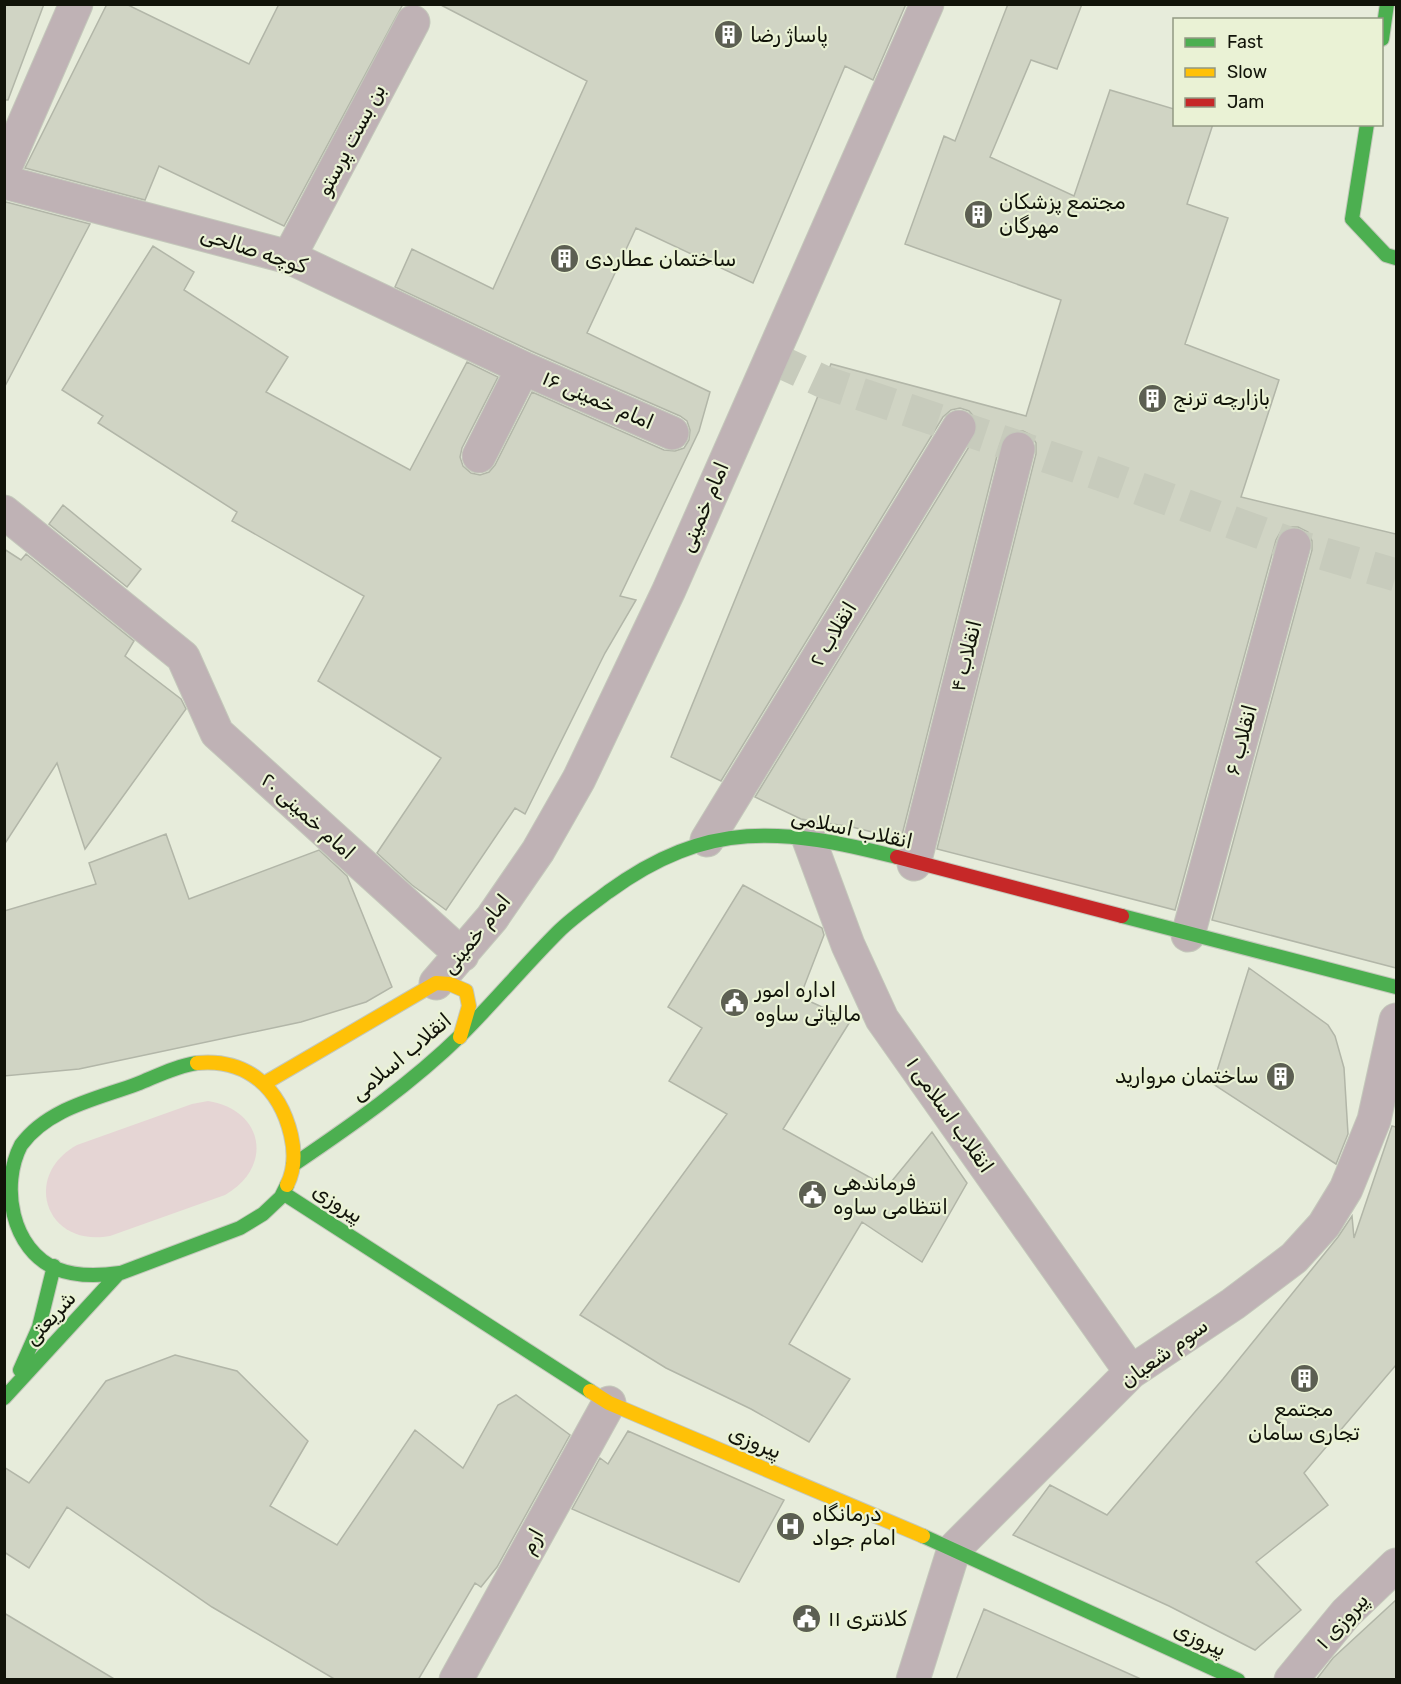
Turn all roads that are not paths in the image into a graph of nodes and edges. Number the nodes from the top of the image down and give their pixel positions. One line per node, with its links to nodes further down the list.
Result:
1 (76, 4): 7 (street)
2 (927, 4): 22 (street, امام خمینی)
3 (1387, 4): 5 (street)
4 (413, 22): 9 (street, بن بست پرستو)
5 (1383, 32)
6 (1367, 126): 10 (street)
7 (4, 170)
8 (4, 182): 9 (street, کوچه صالحی)
9 (289, 257): 11 (street, کوچه صالحی)
10 (1396, 258)
11 (523, 368): 13 (street, امام خمینی ۱۶); 15 (street)
12 (959, 427): 19 (street, انقلاب ۲)
13 (672, 433)
14 (1018, 449): 20 (street, انقلاب ۴)
15 (479, 456)
16 (4, 512): 22 (street, امام خمینی ۲۰)
17 (1294, 545): 21 (street, انقلاب ۶)
18 (808, 837): 19 (street, انقلاب اسلامی); 20 (street, انقلاب اسلامی); 35 (street, انقلاب اسلامی ۱)
19 (707, 840): 26 (street, انقلاب اسلامی)
20 (914, 864): 21 (street, انقلاب اسلامی)
21 (1188, 935): 24 (street, انقلاب اسلامی)
22 (462, 954): 23 (street, امام خمینی)
23 (436, 983): 26 (street); 27 (street)
24 (1396, 987)
25 (1396, 1020): 35 (street, سوم شعبان)
26 (460, 1037): 30 (street, انقلاب اسلامی)
27 (265, 1083): 28 (street); 30 (street)
28 (38, 1124): 29 (street); 32 (street)
29 (16, 1126)
30 (293, 1165): 31 (street)
31 (283, 1193): 34 (street); 37 (street, پیروزی)
32 (6, 1205): 33 (street)
33 (54, 1266): 34 (street); 36 (street, شریعتی)
34 (120, 1273): 36 (street, شریعتی)
35 (1131, 1372): 38 (street, سوم شعبان)
36 (7, 1394)
37 (609, 1403): 38 (street, پیروزی); 40 (street, ارم)
38 (954, 1550): 41 (street, سوم شعبان); 42 (street, پیروزی)
39 (1396, 1565): 43 (street, پیروزی ۱)
40 (456, 1680)
41 (913, 1680)
42 (1238, 1680)
43 (1291, 1680)

